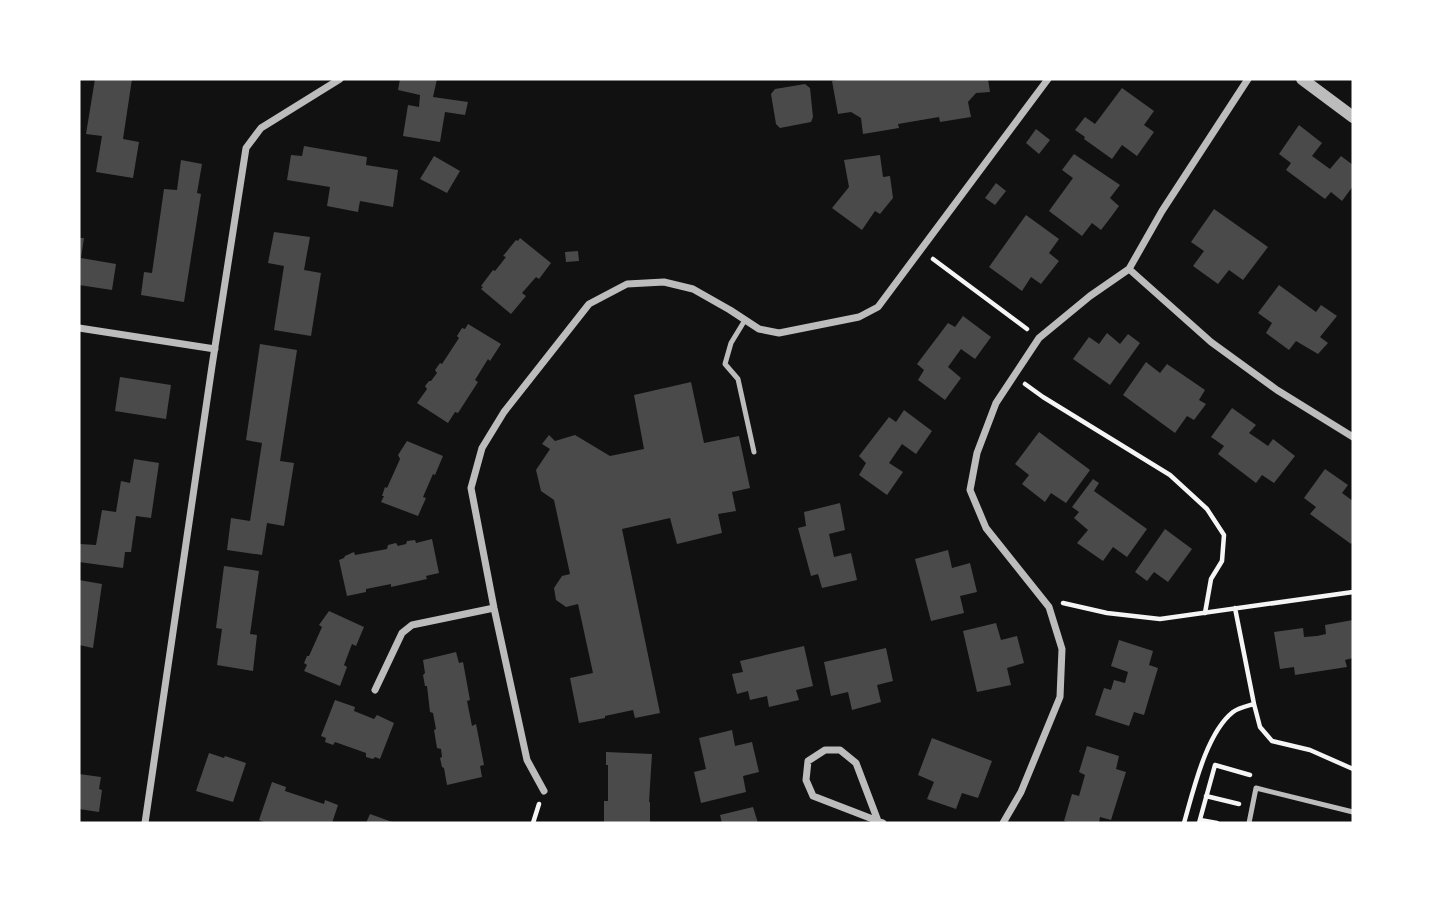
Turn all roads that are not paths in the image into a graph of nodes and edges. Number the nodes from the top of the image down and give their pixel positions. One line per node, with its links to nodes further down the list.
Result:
1 (340, 79): 9 (street)
2 (1048, 79): 7 (street)
3 (1248, 79): 6 (street)
4 (1302, 79): 5 (street)
5 (1353, 117)
6 (1129, 269): 10 (street); 19 (street)
7 (746, 320): 11 (lane); 12 (street)
8 (79, 328): 9 (street)
9 (215, 349): 16 (street)
10 (1353, 438)
11 (754, 452)
12 (494, 608): 13 (street); 14 (street)
13 (376, 690)
14 (544, 790)
15 (1353, 812): 20 (lane)
16 (145, 821): 18 (street)
17 (881, 822): 17 (street)
18 (157, 823)
19 (1003, 823)
20 (1249, 823)

